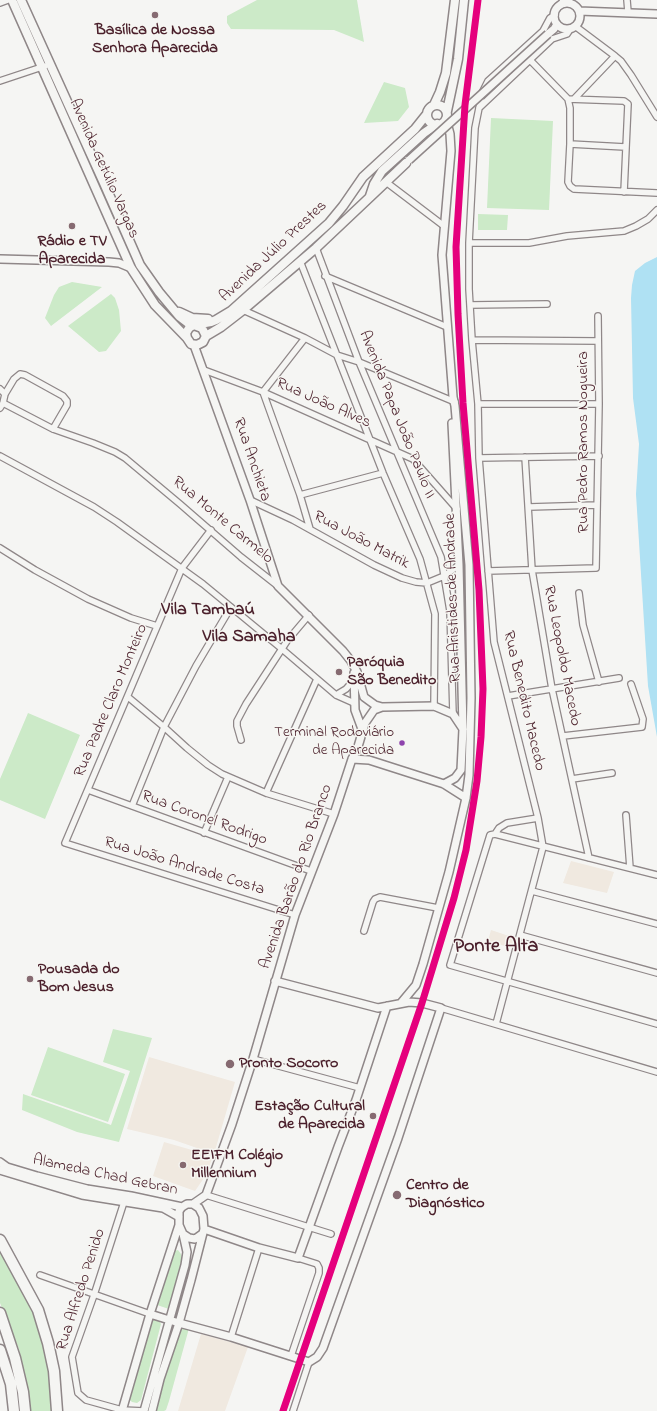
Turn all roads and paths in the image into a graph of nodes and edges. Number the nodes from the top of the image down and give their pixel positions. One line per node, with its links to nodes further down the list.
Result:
1 (8, 0): 9 (street)
2 (12, 0): 20 (main road, Avenida Getúlio Vargas)
3 (20, 0): 20 (main road, Avenida Getúlio Vargas)
4 (455, 0): 23 (main road)
5 (464, 0): 27 (main road)
6 (627, 0): 12 (street)
7 (570, 2): 8 (main road); 10 (main road)
8 (562, 3): 14 (main road)
9 (0, 4)
10 (579, 11): 11 (main road); 15 (main road)
11 (596, 11): 12 (main road); 15 (main road)
12 (628, 12): 13 (main road)
13 (657, 14)
14 (554, 15): 16 (main road); 24 (street)
15 (580, 19): 17 (main road)
16 (557, 27): 17 (main road); 30 (main road, Avenida Júlio Prestes, bridge)
17 (573, 27): 18 (street); 19 (street)
18 (616, 56): 22 (street); 26 (street)
19 (530, 60): 22 (street); 24 (street)
20 (47, 65): 21 (street); 37 (main road, Avenida Getúlio Vargas); 39 (main road, Avenida Getúlio Vargas)
21 (0, 81)
22 (571, 99): 28 (street); 29 (street)
23 (434, 105): 25 (main road); 27 (main road)
24 (478, 108): 42 (street, Rua Benedito Macedo)
25 (427, 114): 27 (main road); 32 (main road, Avenida Júlio Prestes)
26 (657, 117)
27 (443, 120): 31 (main road, Avenida Júlio Prestes); 41 (main road, Rua Aristides de Andrade)
28 (570, 144): 29 (street); 34 (street)
29 (625, 148): 34 (street)
30 (407, 162): 31 (main road); 33 (main road, Avenida Júlio Prestes)
31 (378, 176): 32 (main road); 38 (main road, Avenida Júlio Prestes)
32 (358, 182): 35 (main road, Avenida Júlio Prestes)
33 (386, 182): 38 (main road, Avenida Júlio Prestes); 41 (street)
34 (624, 192): 36 (street)
35 (351, 193): 38 (main road); 44 (main road, Avenida Júlio Prestes)
36 (657, 193)
37 (111, 200): 39 (main road); 51 (main road, Avenida Getúlio Vargas)
38 (368, 200): 43 (main road, Avenida Júlio Prestes)
39 (103, 204): 47 (main road, Avenida Getúlio Vargas)
40 (657, 210): 42 (street)
41 (444, 226): 56 (main road, Rua Aristides de Andrade)
42 (469, 243): 50 (street, Rua Benedito Macedo)
43 (316, 248): 46 (main road, Avenida Júlio Prestes); 48 (street, Avenida Papa João Paulo II)
44 (290, 258): 46 (main road); 53 (main road, Avenida Júlio Prestes)
45 (0, 259): 47 (main road)
46 (298, 263): 52 (main road, Avenida Júlio Prestes); 63 (street, Avenida Papa João Paulo II)
47 (131, 268): 58 (main road, Avenida Getúlio Vargas)
48 (325, 276): 56 (street); 64 (street, Avenida Papa João Paulo II)
49 (547, 304): 50 (street)
50 (470, 305): 60 (street, Rua Benedito Macedo)
51 (174, 309): 53 (main road); 55 (main road, Avenida Getúlio Vargas)
52 (243, 310): 57 (main road, Avenida Júlio Prestes); 59 (street)
53 (231, 311): 55 (main road, Avenida Júlio Prestes)
54 (598, 316): 61 (street, Rua Pedro Ramos Nogueira)
55 (193, 326): 57 (main road); 58 (main road)
56 (447, 327): 69 (main road, Rua Aristides de Andrade)
57 (206, 336): 62 (main road)
58 (186, 338): 62 (main road)
59 (305, 338): 63 (street); 67 (street)
60 (472, 340): 61 (street); 70 (street, Rua Benedito Macedo)
61 (598, 341): 71 (street, Rua Pedro Ramos Nogueira)
62 (194, 345): 65 (main road, Rua Anchieta)
63 (337, 355): 64 (street); 74 (street, Avenida Papa João Paulo II)
64 (359, 362): 69 (street); 75 (street, Avenida Papa João Paulo II)
65 (204, 370): 67 (street, Rua João Alves); 82 (main road, Rua Anchieta)
66 (0, 389): 68 (street)
67 (264, 392): 74 (street, Rua João Alves); 81 (street)
68 (5, 394): 72 (street); 73 (street)
69 (453, 400): 85 (main road, Rua Aristides de Andrade); 130 (main road, Rua Aristides de Andrade)
70 (478, 404): 71 (street); 79 (street, Rua Benedito Macedo)
71 (599, 404): 78 (street, Rua Pedro Ramos Nogueira)
72 (2, 406): 73 (street, Rua Monte Carmelo)
73 (53, 429): 87 (street, Rua Monte Carmelo)
74 (370, 440): 75 (street, Rua João Alves); 80 (street, Avenida Papa João Paulo II)
75 (396, 450): 85 (street, Rua João Alves); 93 (street, Avenida Papa João Paulo II)
76 (0, 456): 90 (street)
77 (525, 456): 78 (street); 79 (street); 84 (street, Rua Leopoldo Macedo)
78 (599, 456): 83 (street, Rua Pedro Ramos Nogueira)
79 (479, 458): 92 (street, Rua Benedito Macedo)
80 (383, 473): 81 (street); 94 (street, Avenida Papa João Paulo II)
81 (300, 495): 86 (street)
82 (250, 500): 86 (street, Rua João Matrik); 95 (main road, Rua Anchieta)
83 (597, 505): 84 (street); 91 (street, Rua Pedro Ramos Nogueira)
84 (529, 507): 91 (street, Rua Leopoldo Macedo)
85 (457, 509): 89 (main road, Rua Aristides de Andrade)
86 (310, 529): 94 (street, Rua João Matrik)
87 (211, 530): 90 (street, Rua Padre Claro Monteiro); 95 (street, Rua Monte Carmelo)
88 (0, 548): 99 (street)
89 (459, 565): 93 (street); 118 (main road, Rua Aristides de Andrade)
90 (182, 568): 97 (street); 99 (street, Rua Padre Claro Monteiro)
91 (532, 570): 92 (street); 107 (street, Rua Leopoldo Macedo)
92 (488, 571): 109 (street, Rua Benedito Macedo)
93 (444, 576): 94 (street); 115 (street, Avenida Papa João Paulo II)
94 (426, 583): 112 (street, Avenida Papa João Paulo II)
95 (278, 586): 98 (main road, Rua Monte Carmelo)
96 (579, 592): 105 (street)
97 (231, 607): 100 (street); 116 (street)
98 (309, 615): 100 (street); 101 (main road, Rua Monte Carmelo)
99 (158, 626): 110 (street, Rua Padre Claro Monteiro)
100 (282, 649): 103 (street); 120 (street)
101 (354, 668): 104 (main road); 113 (main road, Rua Monte Carmelo)
102 (619, 678): 105 (street)
103 (317, 679): 108 (street); 129 (street)
104 (355, 680): 108 (street); 111 (main road)
105 (599, 682): 107 (street)
106 (631, 684): 119 (street)
107 (552, 689): 109 (street); 119 (street, Rua Leopoldo Macedo)
108 (336, 695): 111 (street)
109 (508, 696): 134 (street, Rua Benedito Macedo)
110 (128, 697): 116 (street); 128 (street, Rua Padre Claro Monteiro)
111 (354, 703): 114 (main road); 117 (main road)
112 (434, 706): 113 (main road); 115 (main road)
113 (382, 707): 114 (main road)
114 (374, 710): 117 (main road)
115 (453, 714): 118 (main road)
116 (164, 727): 125 (street); 131 (street)
117 (362, 729): 121 (main road)
118 (463, 729): 127 (main road, Rua Aristides de Andrade)
119 (563, 736): 126 (street, Rua Leopoldo Macedo)
120 (241, 740)
121 (357, 750): 122 (main road, Avenida Barão do Rio Branco); 123 (main road)
122 (352, 759): 123 (main road); 132 (main road, Avenida Barão do Rio Branco)
123 (369, 760): 127 (main road)
124 (612, 773): 126 (street)
125 (228, 777): 129 (street); 135 (street)
126 (572, 779): 139 (street, Rua Leopoldo Macedo)
127 (444, 784): 130 (main road)
128 (88, 790): 131 (street, Rua Coronel Rodrigo); 137 (street, Rua Padre Claro Monteiro)
129 (266, 793): 132 (street)
130 (466, 798): 144 (main road, Rua Aristides de Andrade)
131 (132, 806): 135 (street, Rua Coronel Rodrigo)
132 (334, 814): 141 (main road, Avenida Barão do Rio Branco)
133 (626, 814): 140 (street)
134 (538, 818): 136 (street); 138 (street, Rua Benedito Macedo)
135 (204, 833): 141 (street, Rua Coronel Rodrigo)
136 (495, 834): 138 (street); 150 (street)
137 (65, 843): 145 (street, Rua João Andrade Costa)
138 (543, 847): 139 (street); 143 (street)
139 (589, 858): 140 (street)
140 (630, 868): 142 (street)
141 (311, 871): 145 (main road, Avenida Barão do Rio Branco)
142 (657, 875)
143 (532, 891): 146 (street); 148 (street)
144 (438, 908): 147 (street); 152 (main road, Rua Aristides de Andrade)
145 (295, 915): 151 (main road, Avenida Barão do Rio Branco)
146 (657, 924)
147 (364, 931)
148 (520, 935): 149 (street); 150 (street)
149 (657, 973)
150 (508, 981): 159 (street); 160 (street)
151 (276, 982): 156 (main road); 161 (main road, Avenida Barão do Rio Branco)
152 (416, 985): 153 (main road); 154 (main road)
153 (416, 1002): 154 (main road); 157 (main road)
154 (401, 1003): 155 (main road)
155 (387, 1006): 156 (main road); 158 (main road)
156 (378, 1008): 158 (main road)
157 (441, 1008): 159 (street); 189 (main road)
158 (384, 1014): 163 (main road)
159 (496, 1024): 162 (street)
160 (657, 1024)
161 (253, 1059): 163 (street); 167 (main road, Avenida Barão do Rio Branco)
162 (657, 1072)
163 (360, 1088): 173 (main road)
164 (0, 1162): 166 (main road, Alameda Chad Gebran)
165 (0, 1170): 166 (main road, Alameda Chad Gebran)
166 (36, 1179): 168 (main road, Alameda Chad Gebran)
167 (206, 1195): 169 (main road); 173 (street)
168 (125, 1198): 170 (main road, Alameda Chad Gebran); 171 (main road, Alameda Chad Gebran); 181 (street, Rua Alfredo Penido)
169 (193, 1204): 170 (main road); 174 (main road)
170 (182, 1207): 171 (main road)
171 (179, 1217): 172 (main road)
172 (179, 1225): 175 (main road); 183 (main road)
173 (309, 1228): 176 (street); 179 (main road)
174 (203, 1231): 175 (main road); 178 (main road); 185 (main road)
175 (183, 1234): 184 (main road)
176 (331, 1234)
177 (0, 1240): 192 (highway)
178 (259, 1248): 179 (main road); 186 (street)
179 (298, 1258): 188 (street)
180 (40, 1275): 181 (street)
181 (94, 1295): 183 (street); 193 (street, Rua Alfredo Penido)
182 (0, 1313): 191 (highway)
183 (150, 1314): 184 (main road); 193 (main road)
184 (170, 1321): 185 (main road); 194 (main road)
185 (179, 1323): 186 (main road); 195 (main road)
186 (231, 1337): 188 (main road)
187 (0, 1350): 190 (highway)
188 (291, 1356): 189 (main road)
189 (309, 1362): 196 (street)
190 (14, 1411)
191 (25, 1411)
192 (57, 1411)
193 (122, 1411): 194 (street, Rua Alfredo Penido)
194 (144, 1411)
195 (152, 1411)
196 (292, 1411)

